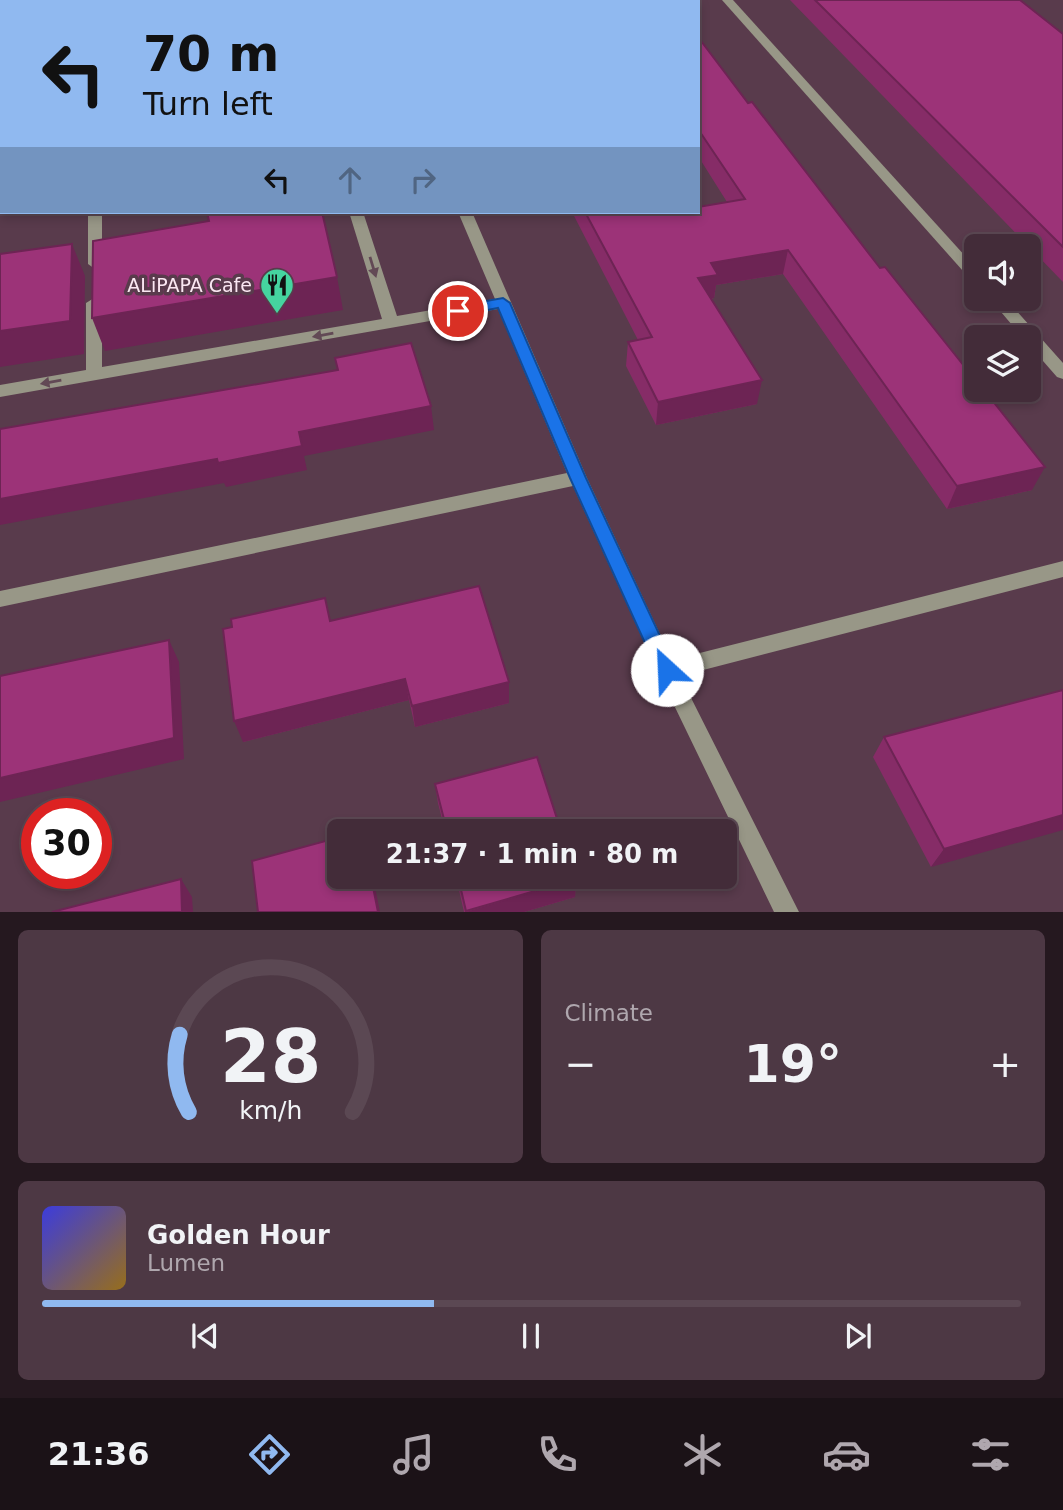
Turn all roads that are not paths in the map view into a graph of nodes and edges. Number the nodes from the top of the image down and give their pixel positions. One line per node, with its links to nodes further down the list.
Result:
1 (727, 0): 5 (street)
2 (95, 214): 10 (street)
3 (357, 214): 8 (street, one-way to 8)
4 (466, 214): 6 (street)
5 (964, 264)
6 (503, 303): 8 (street); 12 (street)
7 (1008, 311): 9 (street)
8 (391, 323): 10 (street, one-way to 10)
9 (1063, 373)
10 (94, 375): 11 (street, one-way to 11)
11 (0, 391)
12 (578, 478): 14 (street); 15 (street)
13 (1063, 569): 15 (street)
14 (0, 599)
15 (667, 670): 16 (street)
16 (787, 912)

